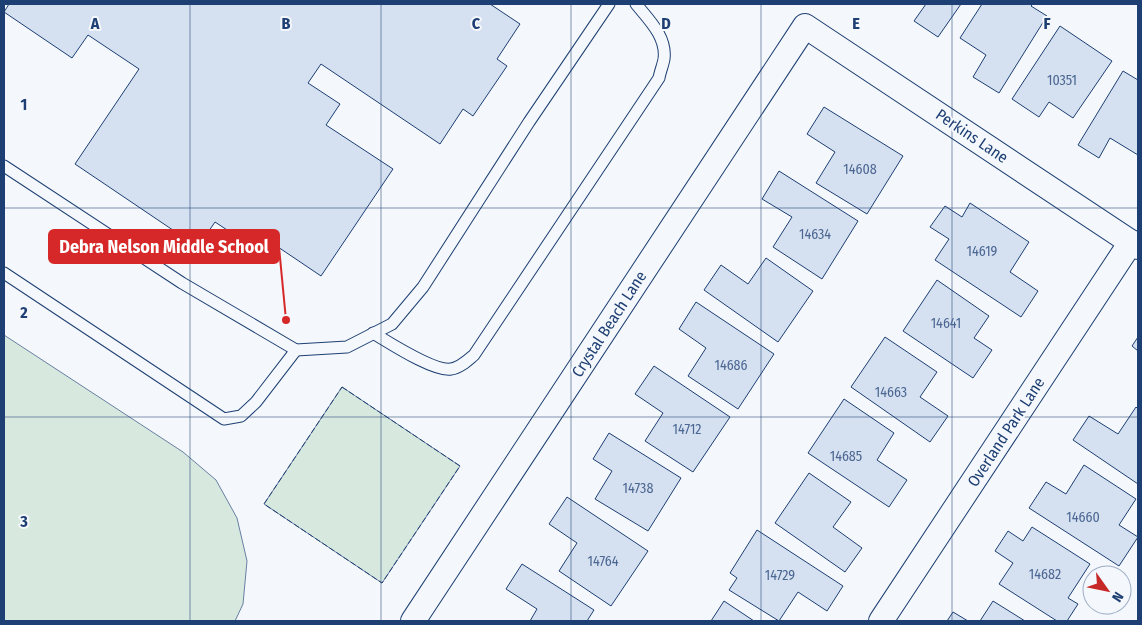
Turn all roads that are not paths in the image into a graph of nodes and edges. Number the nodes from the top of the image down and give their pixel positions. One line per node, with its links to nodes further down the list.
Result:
1 (609, 4): 7 (lane)
2 (636, 4): 7 (lane)
3 (805, 26): 5 (street, Perkins Lane); 9 (street, Crystal Beach Lane)
4 (4, 166): 8 (lane)
5 (1135, 244): 10 (street, Overland Park Lane)
6 (4, 273): 8 (lane)
7 (373, 334): 8 (lane)
8 (296, 350)
9 (413, 621)
10 (881, 621)

